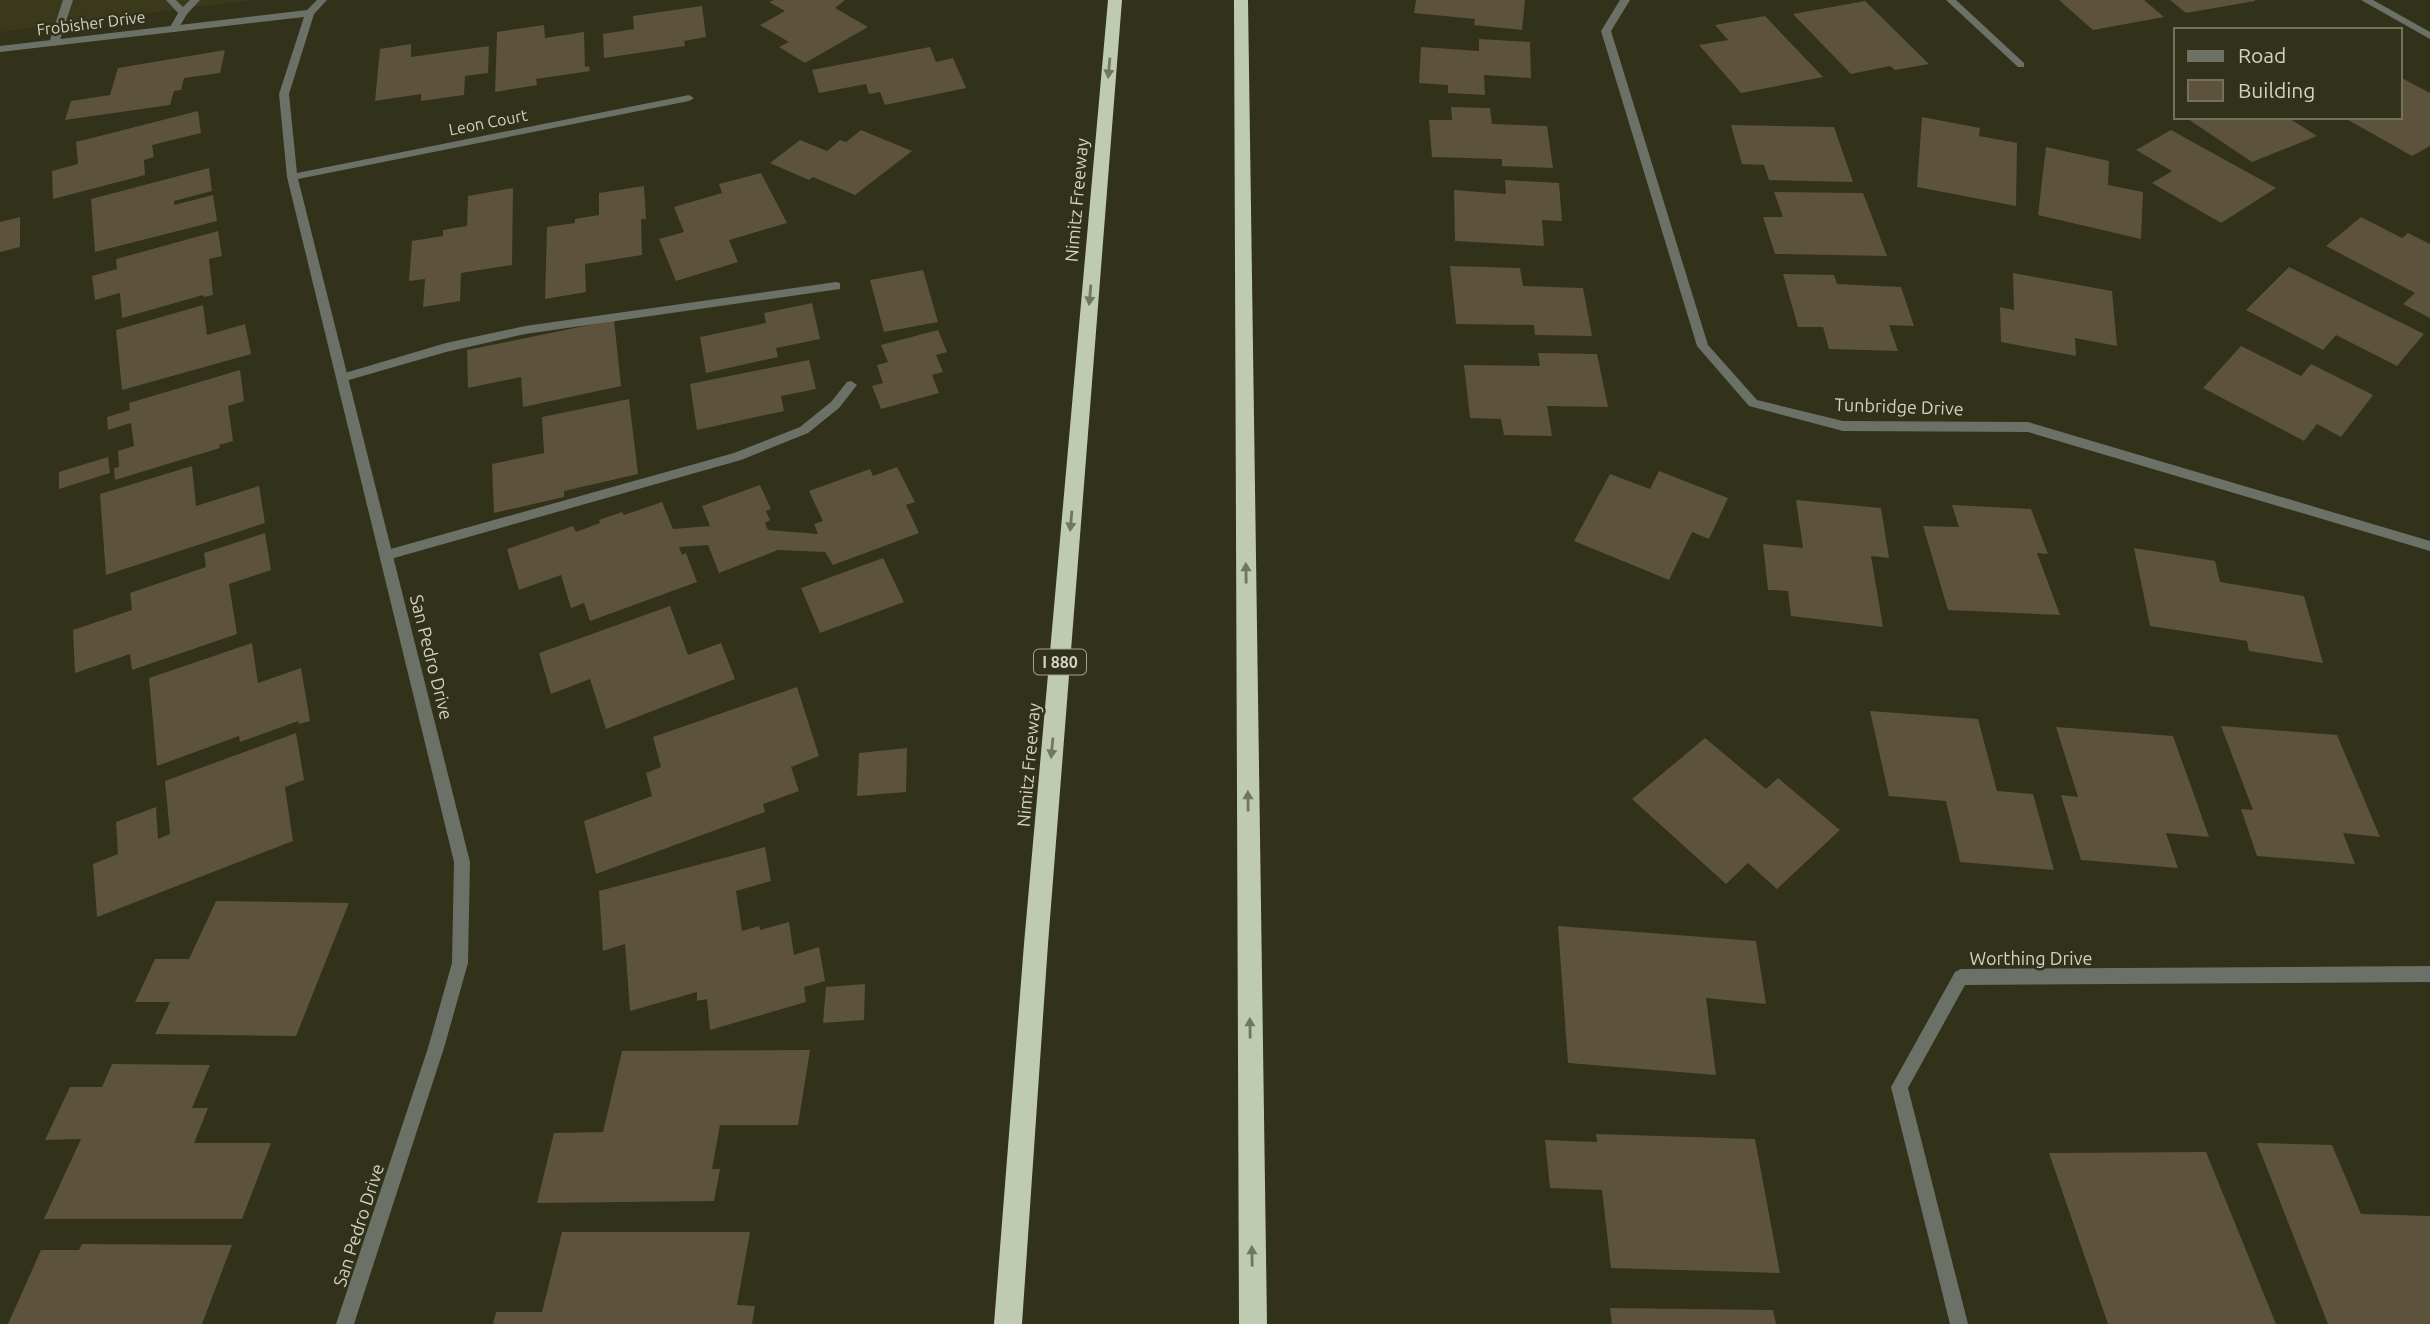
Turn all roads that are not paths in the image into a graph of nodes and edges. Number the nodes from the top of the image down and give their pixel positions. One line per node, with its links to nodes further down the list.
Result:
1 (68, 0): 14 (street)
2 (171, 0): 10 (street)
3 (195, 0): 10 (street)
4 (322, 0): 11 (street, San Pedro Drive)
5 (1115, 0): 26 (highway, Nimitz Freeway / I 880, one-way to 26)
6 (1241, 0): 27 (highway, one-way to 6)
7 (1625, 0): 22 (street, Tunbridge Drive)
8 (1951, 0): 16 (street)
9 (2366, 0): 13 (street)
10 (183, 13): 12 (street)
11 (310, 13): 12 (street, Frobisher Drive); 18 (street, San Pedro Drive)
12 (174, 29): 14 (street, Frobisher Drive)
13 (2430, 36)
14 (54, 43): 15 (street, Frobisher Drive)
15 (0, 49)
16 (2021, 65)
17 (690, 98): 18 (street, Leon Court)
18 (292, 177): 20 (street, San Pedro Drive)
19 (836, 286): 20 (street)
20 (342, 378): 23 (street, San Pedro Drive)
21 (851, 385): 23 (street)
22 (2430, 546)
23 (387, 555): 25 (street, San Pedro Drive)
24 (2430, 974): 28 (street, Worthing Drive)
25 (345, 1324)
26 (1008, 1324)
27 (1253, 1324)
28 (1959, 1324)

